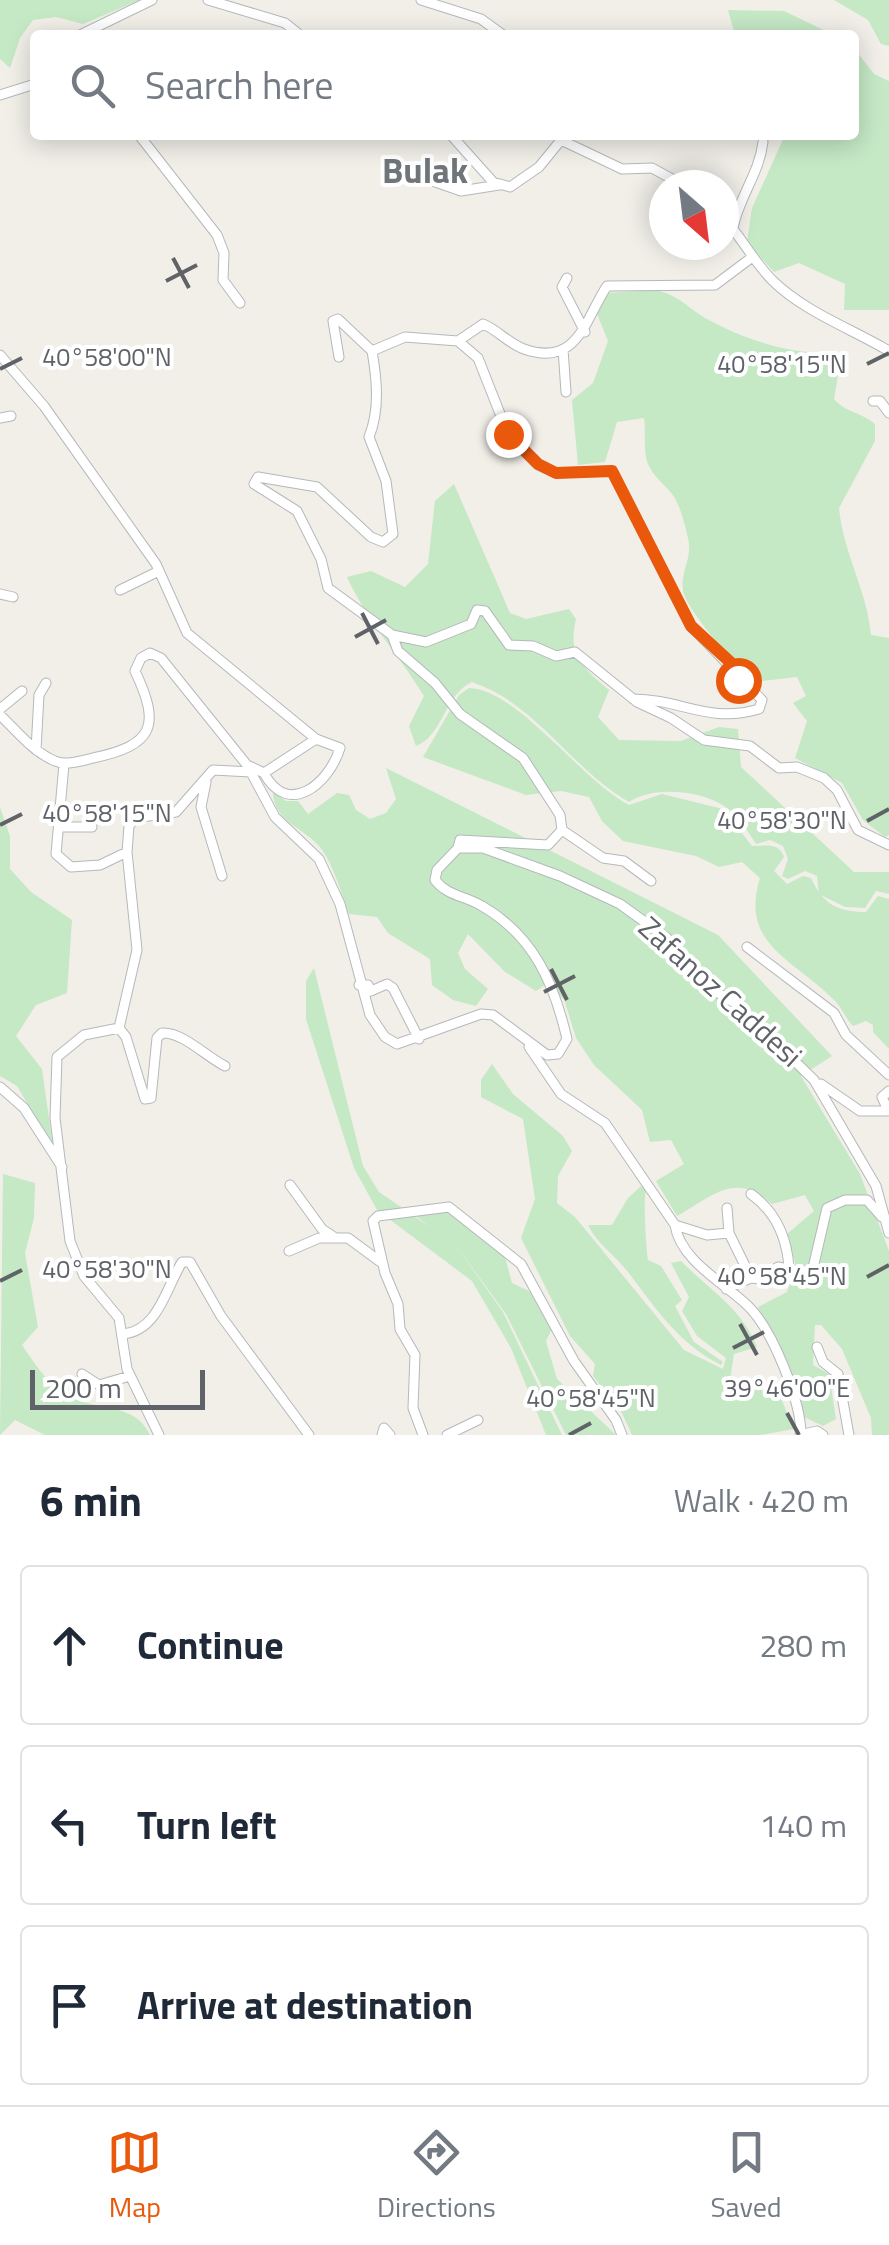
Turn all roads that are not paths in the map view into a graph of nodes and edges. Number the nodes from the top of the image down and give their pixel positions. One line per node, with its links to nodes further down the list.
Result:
1 (152, 0): 4 (street)
2 (208, 0): 5 (street)
3 (421, 0): 6 (street)
4 (90, 30)
5 (294, 30)
6 (496, 30)
7 (30, 86): 8 (street)
8 (0, 95)
9 (143, 140): 21 (street)
10 (455, 140): 16 (street)
11 (560, 140): 16 (street)
12 (566, 140): 14 (street)
13 (763, 142): 17 (street)
14 (656, 170)
15 (421, 177): 16 (street)
16 (502, 184)
17 (739, 203)
18 (739, 238): 19 (street)
19 (751, 258): 22 (street); 25 (street)
20 (566, 278): 22 (street)
21 (240, 302)
22 (585, 332): 24 (street)
23 (458, 341): 24 (street); 26 (street); 39 (street)
24 (562, 349): 29 (street)
25 (889, 350)
26 (372, 351): 28 (street); 36 (street)
27 (0, 354): 32 (street)
28 (339, 356)
29 (566, 392)
30 (872, 401): 31 (street)
31 (889, 413)
32 (159, 571): 33 (street); 41 (street)
33 (120, 590)
34 (0, 594): 35 (street)
35 (13, 596)
36 (392, 635): 39 (street); 49 (street)
37 (46, 682): 42 (street)
38 (22, 691): 40 (street)
39 (633, 699): 50 (street)
40 (0, 712): 42 (street)
41 (316, 739): 45 (street); 45 (street)
42 (36, 750): 43 (street)
43 (64, 764): 44 (street); 47 (street)
44 (249, 768): 45 (street); 46 (street); 56 (street)
45 (264, 773)
46 (206, 779): 52 (street); 53 (street)
47 (60, 827): 48 (street); 52 (street)
48 (92, 827)
49 (562, 830): 51 (street); 54 (street)
50 (889, 846)
51 (458, 848): 59 (street); 62 (street, Zafanoz Caddesi)
52 (127, 852): 57 (street)
53 (222, 876)
54 (651, 880)
55 (747, 947): 61 (street)
56 (360, 984): 58 (street); 58 (street)
57 (119, 1028): 60 (street); 66 (street)
58 (420, 1038): 59 (street)
59 (525, 1040): 71 (street)
60 (224, 1066)
61 (889, 1075)
62 (814, 1080): 65 (street); 70 (street, Zafanoz Caddesi)
63 (0, 1088): 66 (street)
64 (889, 1090): 65 (street)
65 (888, 1110)
66 (62, 1168): 80 (street)
67 (290, 1185): 74 (street)
68 (751, 1194): 77 (street)
69 (727, 1208): 72 (street)
70 (886, 1222): 73 (street, Zafanoz Caddesi); 77 (street)
71 (676, 1225): 72 (street); 79 (street)
72 (729, 1232): 78 (street)
73 (889, 1233)
74 (336, 1238): 75 (street); 76 (street)
75 (289, 1252)
76 (382, 1263): 89 (street); 91 (street)
77 (789, 1268): 78 (street)
78 (751, 1278): 79 (street)
79 (726, 1289): 92 (street)
80 (123, 1334): 83 (street); 86 (street)
81 (818, 1347): 94 (street)
82 (82, 1374): 83 (street)
83 (130, 1376): 85 (street)
84 (478, 1420): 90 (street)
85 (159, 1435)
86 (308, 1435)
87 (382, 1435): 88 (street)
88 (390, 1435)
89 (423, 1435)
90 (447, 1435)
91 (622, 1435)
92 (801, 1435): 93 (street)
93 (823, 1435)
94 (849, 1435)

